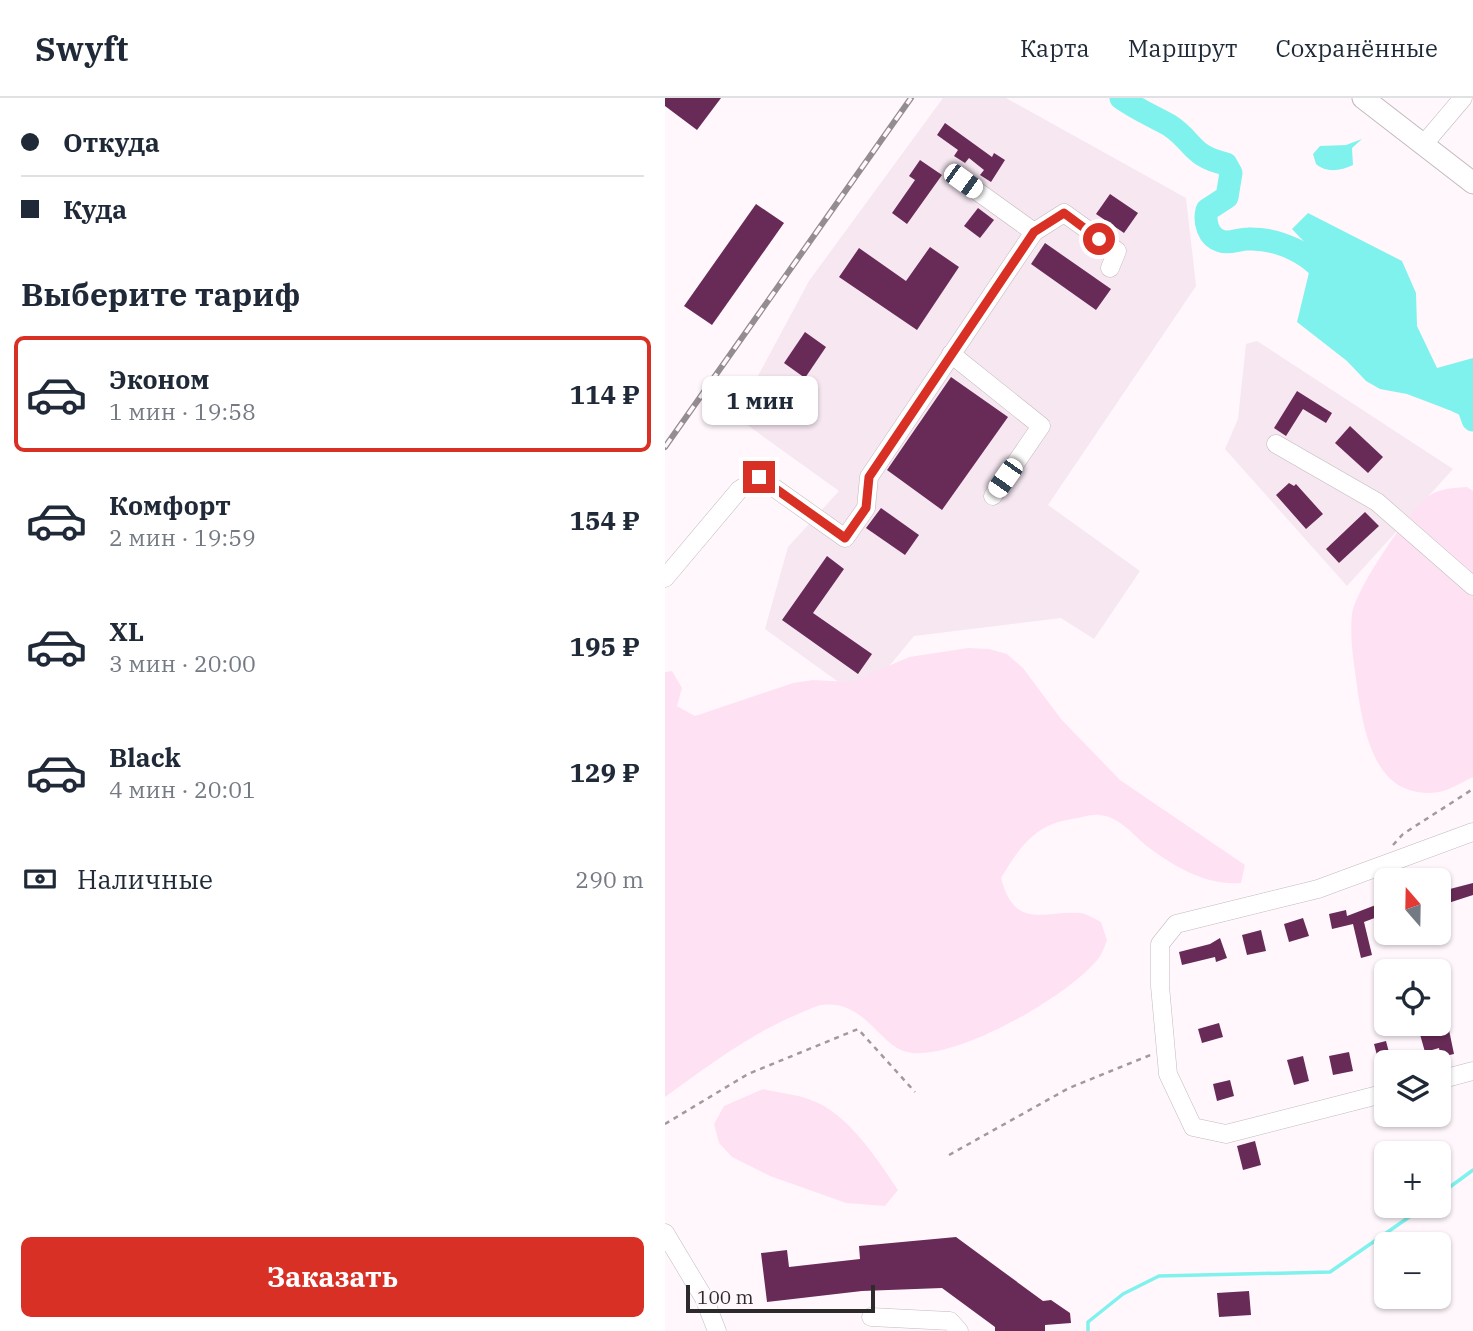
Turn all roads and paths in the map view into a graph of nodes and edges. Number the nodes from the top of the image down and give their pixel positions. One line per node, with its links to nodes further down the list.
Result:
1 (1363, 98): 3 (main road)
2 (1463, 98): 3 (street)
3 (1423, 145): 5 (main road)
4 (963, 181): 6 (street)
5 (1473, 183)
6 (1034, 232): 7 (street); 8 (street)
7 (1110, 268)
8 (951, 354): 10 (street); 11 (street)
9 (1276, 444): 12 (street)
10 (993, 496)
11 (665, 578)
12 (1473, 586)
13 (1473, 789): 15 (path)
14 (1473, 832): 15 (street)
15 (1370, 869): 16 (street)
16 (1166, 1048): 20 (street); 22 (path)
17 (1473, 1071): 18 (street)
18 (1451, 1077)
19 (915, 1092): 21 (path)
20 (1374, 1096)
21 (665, 1124)
22 (949, 1155)
23 (665, 1233): 25 (street)
24 (871, 1317): 26 (street)
25 (717, 1331)
26 (959, 1331)

